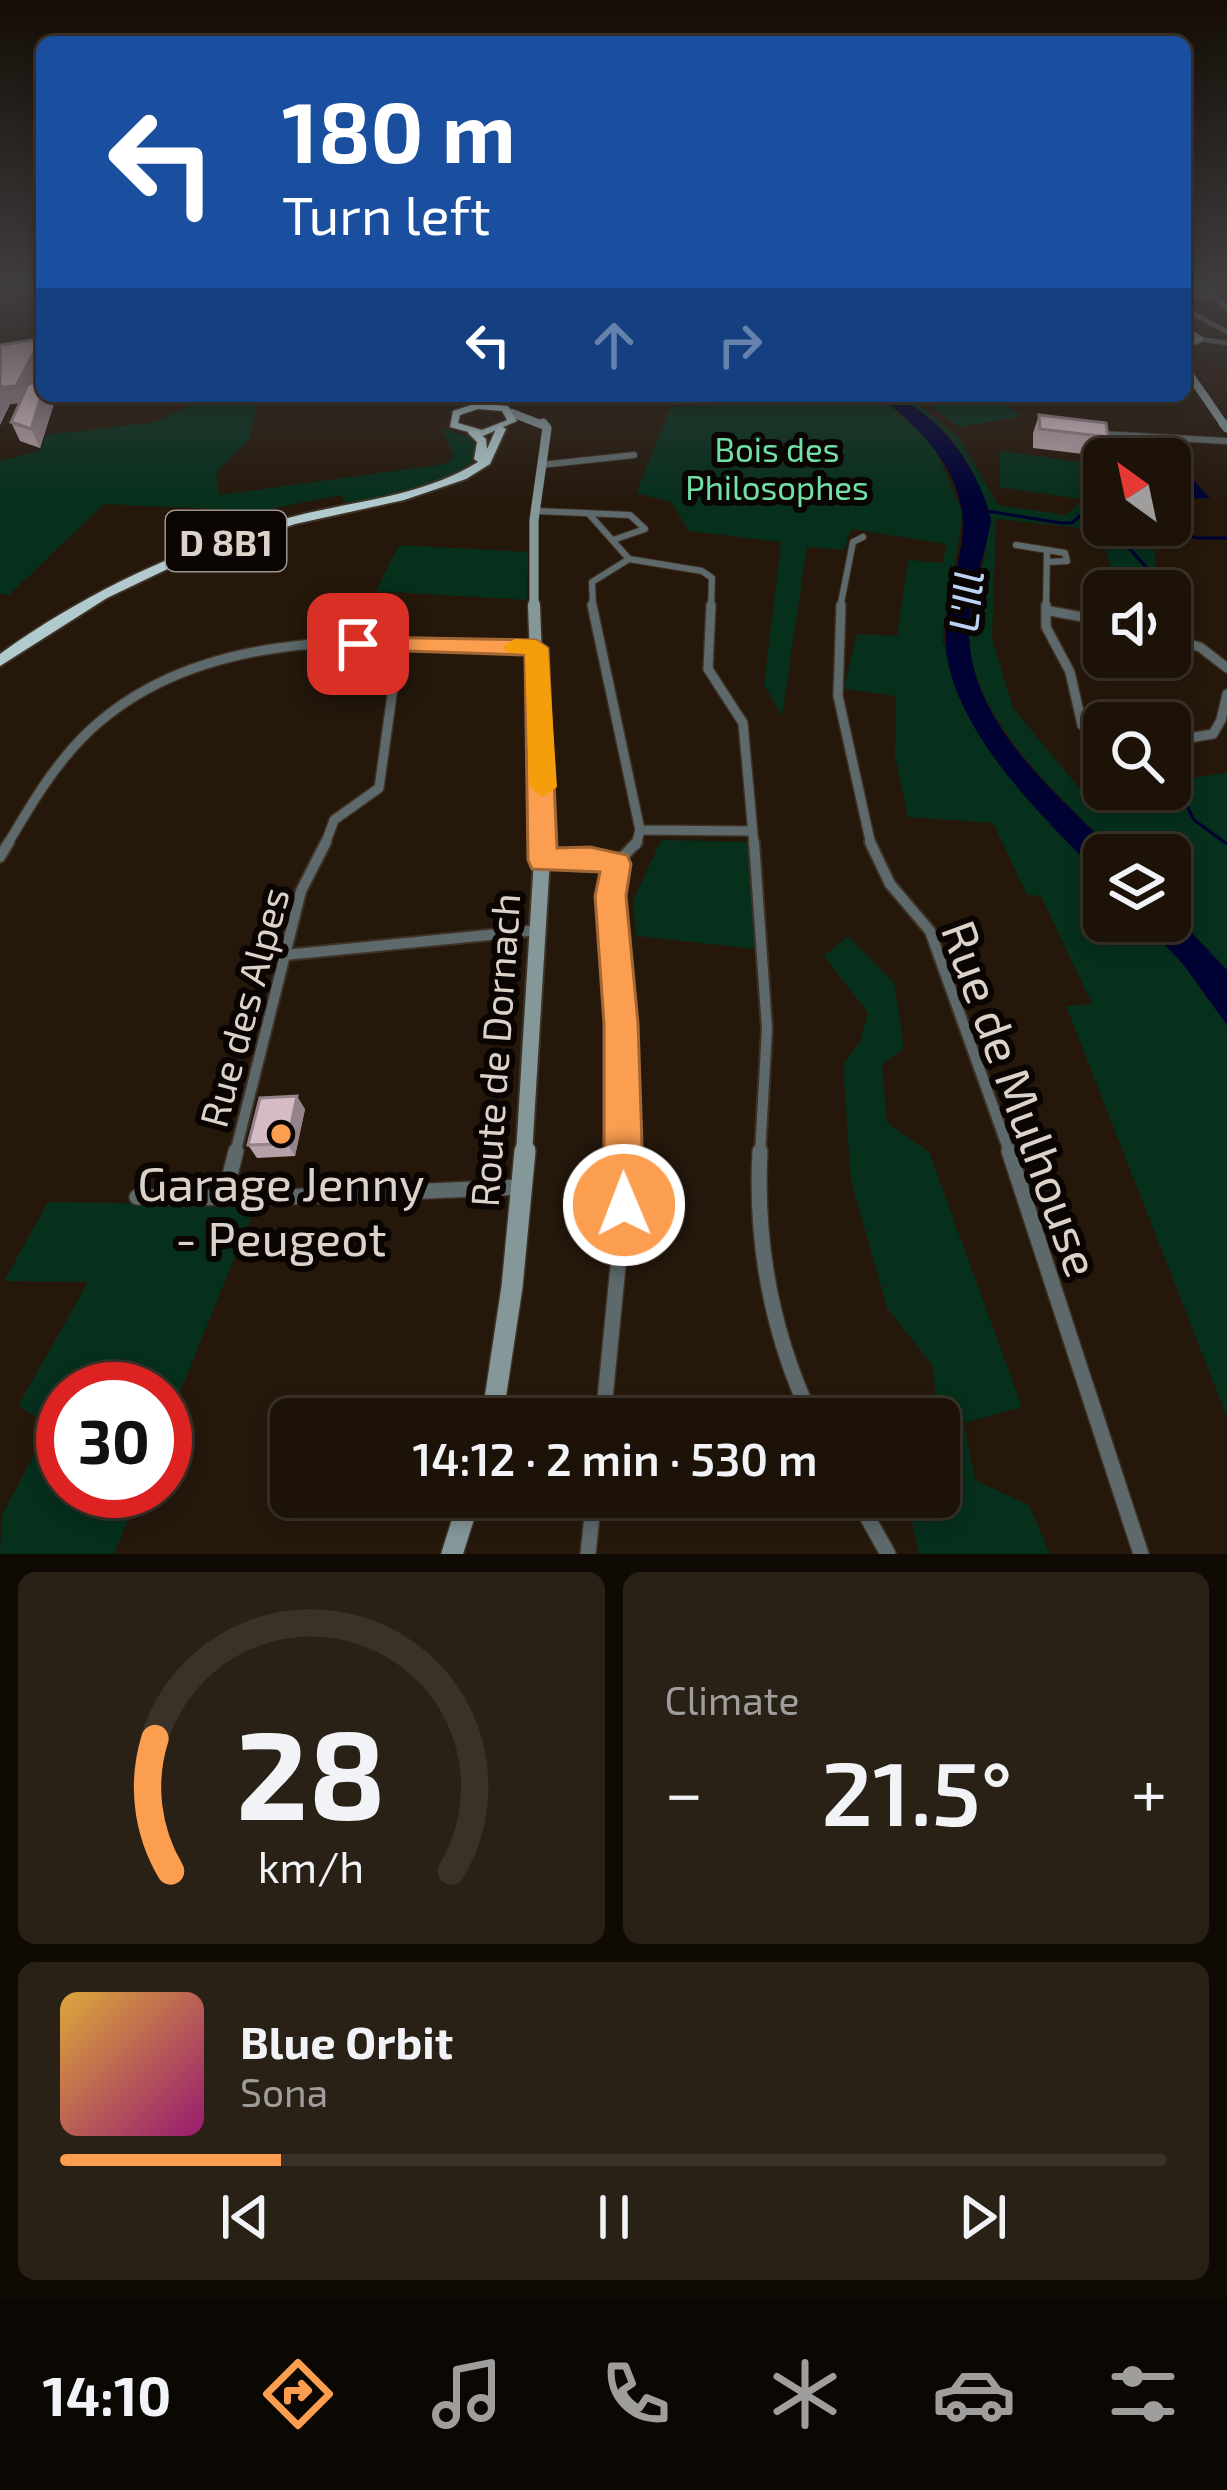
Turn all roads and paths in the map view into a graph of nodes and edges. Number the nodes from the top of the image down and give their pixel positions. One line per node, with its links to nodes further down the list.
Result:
1 (1191, 377): 7 (main road)
2 (456, 402): 5 (main road)
3 (471, 402): 4 (main road)
4 (481, 405): 5 (main road); 6 (main road)
5 (459, 411): 8 (main road)
6 (506, 411): 8 (main road); 12 (main road, Route de Dornach); 13 (highway)
7 (1227, 428)
8 (473, 433): 13 (highway)
9 (1097, 434): 10 (street)
10 (1227, 441)
11 (634, 455): 12 (street)
12 (541, 467): 14 (main road, Route de Dornach)
13 (472, 470): 25 (highway, D 8B1)
14 (537, 511): 15 (street); 24 (main road, Route de Dornach)
15 (588, 514): 17 (street); 17 (street)
16 (863, 537): 49 (street, Rue de Mulhouse)
17 (613, 540): 19 (street)
18 (1016, 545): 20 (street)
19 (629, 559): 30 (street); 31 (street)
20 (1050, 611): 21 (street); 28 (street)
21 (1083, 617)
22 (1191, 644): 26 (street)
23 (399, 645): 24 (street); 32 (street); 36 (street, Rue des Alpes)
24 (536, 648): 33 (main road, Route de Dornach)
25 (0, 661)
26 (1227, 668)
27 (1227, 694): 29 (street)
28 (1083, 726)
29 (1191, 738)
30 (640, 830): 31 (street); 34 (street)
31 (751, 831): 42 (street)
32 (0, 857)
33 (543, 860): 34 (street); 35 (main road, Route de Dornach)
34 (616, 864): 41 (street)
35 (539, 930): 36 (street); 37 (main road, Route de Dornach)
36 (285, 955): 39 (street, Rue des Alpes)
37 (522, 1187): 39 (street); 40 (main road, Route de Dornach)
38 (137, 1197): 39 (street)
39 (224, 1199)
40 (496, 1398)
41 (605, 1398)
42 (802, 1398)
43 (463, 1518): 46 (main road)
44 (592, 1518): 47 (street)
45 (868, 1518): 48 (street)
46 (452, 1554)
47 (588, 1554)
48 (888, 1554)
49 (1141, 1554)

